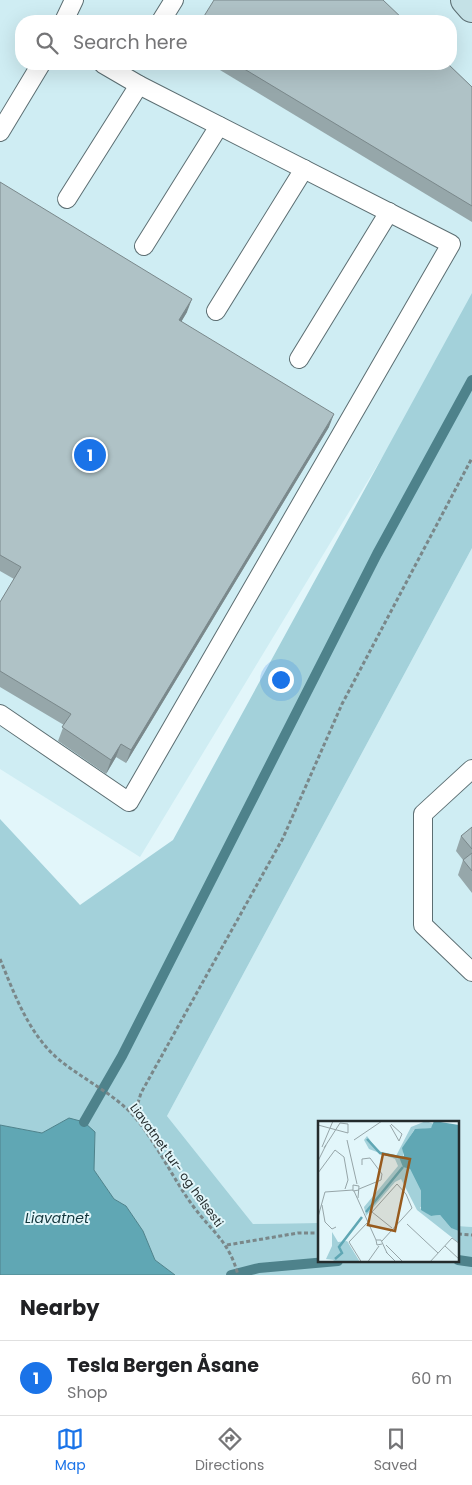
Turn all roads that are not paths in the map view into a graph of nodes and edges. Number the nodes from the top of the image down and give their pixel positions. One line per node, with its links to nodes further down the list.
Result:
1 (74, 0): 5 (lane)
2 (174, 0): 6 (lane)
3 (465, 0): 4 (main road)
4 (472, 8)
5 (67, 15)
6 (165, 15)
7 (36, 70): 11 (lane)
8 (118, 70): 9 (lane)
9 (134, 76): 10 (lane); 13 (lane)
10 (219, 126): 12 (lane); 15 (lane)
11 (0, 132)
12 (304, 169): 14 (lane); 16 (lane)
13 (67, 199)
14 (389, 212): 17 (lane); 18 (lane)
15 (144, 246)
16 (216, 311)
17 (300, 359)
18 (0, 714)
19 (472, 769): 20 (lane)
20 (472, 972)

